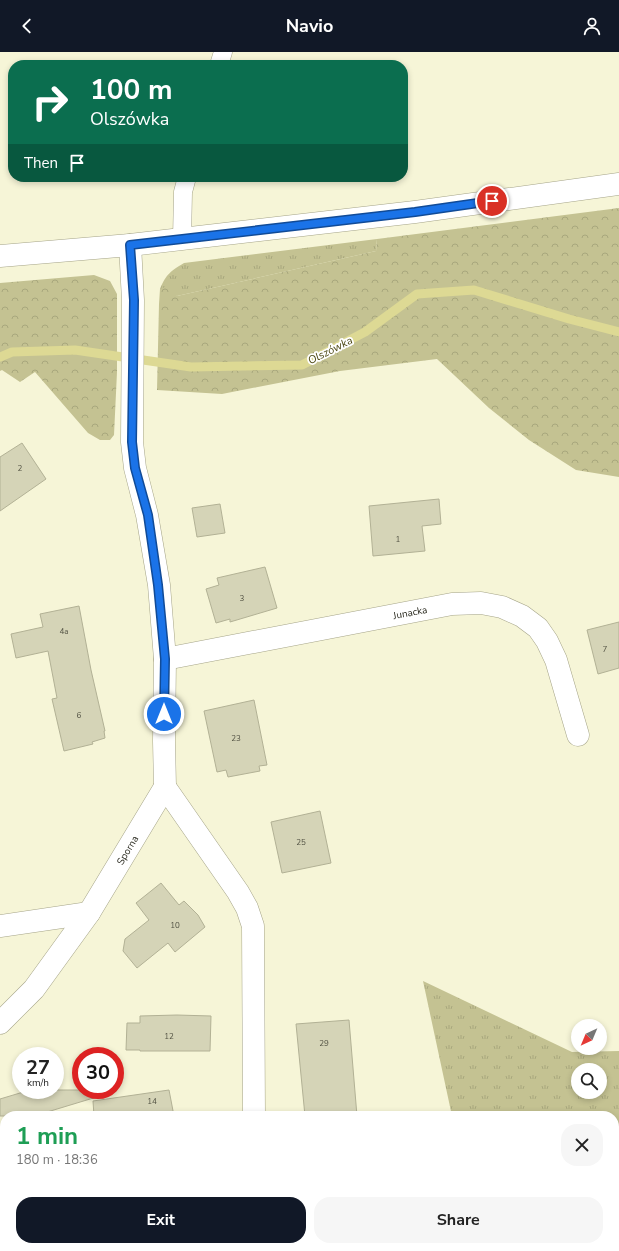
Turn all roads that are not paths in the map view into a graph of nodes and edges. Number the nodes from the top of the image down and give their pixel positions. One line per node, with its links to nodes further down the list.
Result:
1 (186, 182): 3 (lane)
2 (619, 184): 3 (street)
3 (182, 239): 4 (street)
4 (130, 245): 5 (street); 6 (street)
5 (0, 256)
6 (165, 659): 7 (street, Junacka); 8 (street)
7 (578, 736)
8 (165, 787): 9 (street, Sporna); 12 (street)
9 (89, 913): 10 (street); 11 (street, Sporna)
10 (0, 926)
11 (0, 1023)
12 (254, 1111)

